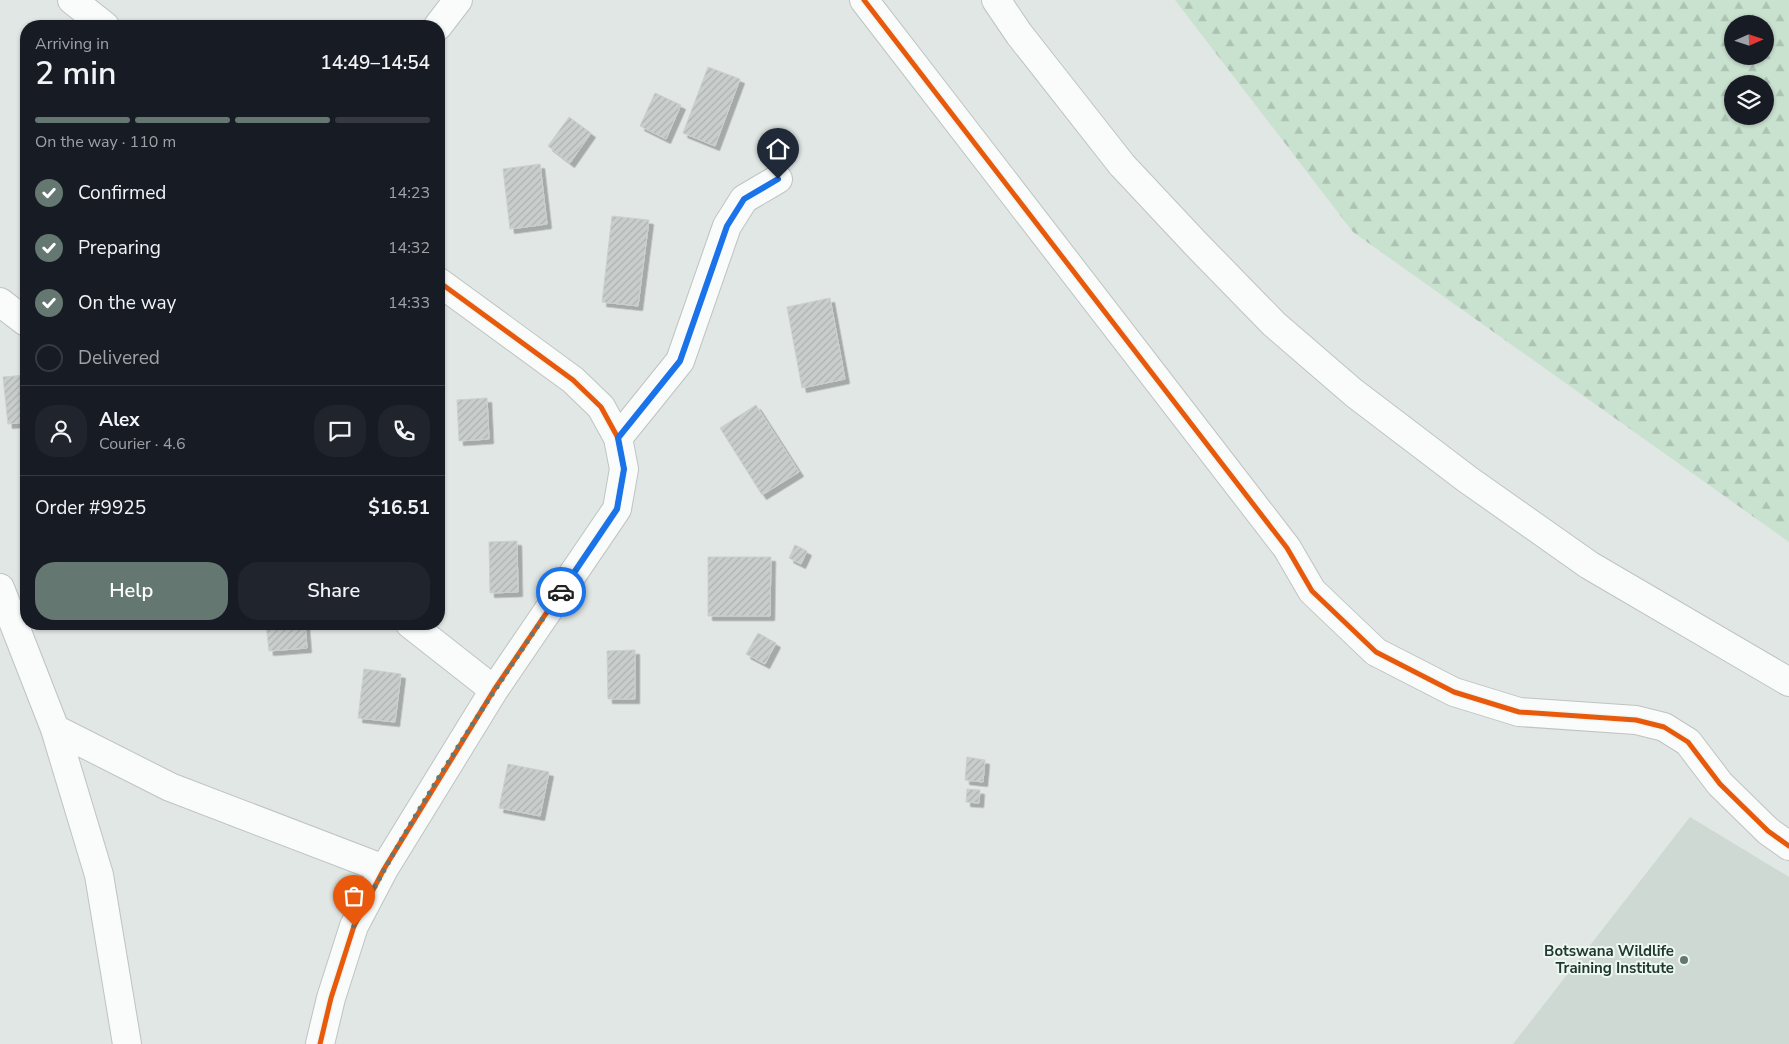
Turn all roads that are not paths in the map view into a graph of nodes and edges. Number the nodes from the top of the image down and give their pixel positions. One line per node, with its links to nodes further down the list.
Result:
1 (72, 0): 5 (street)
2 (458, 0): 6 (street)
3 (864, 0): 17 (street)
4 (996, 0): 14 (street)
5 (97, 20)
6 (443, 20)
7 (778, 179): 11 (street)
8 (445, 286): 11 (street)
9 (0, 302): 10 (street)
10 (20, 317)
11 (618, 438): 15 (street)
12 (0, 588): 16 (street)
13 (418, 630): 15 (street)
14 (1789, 682)
15 (494, 690): 18 (street)
16 (55, 730): 18 (street); 19 (street)
17 (1789, 846)
18 (384, 869): 20 (street)
19 (127, 1044)
20 (320, 1044)

